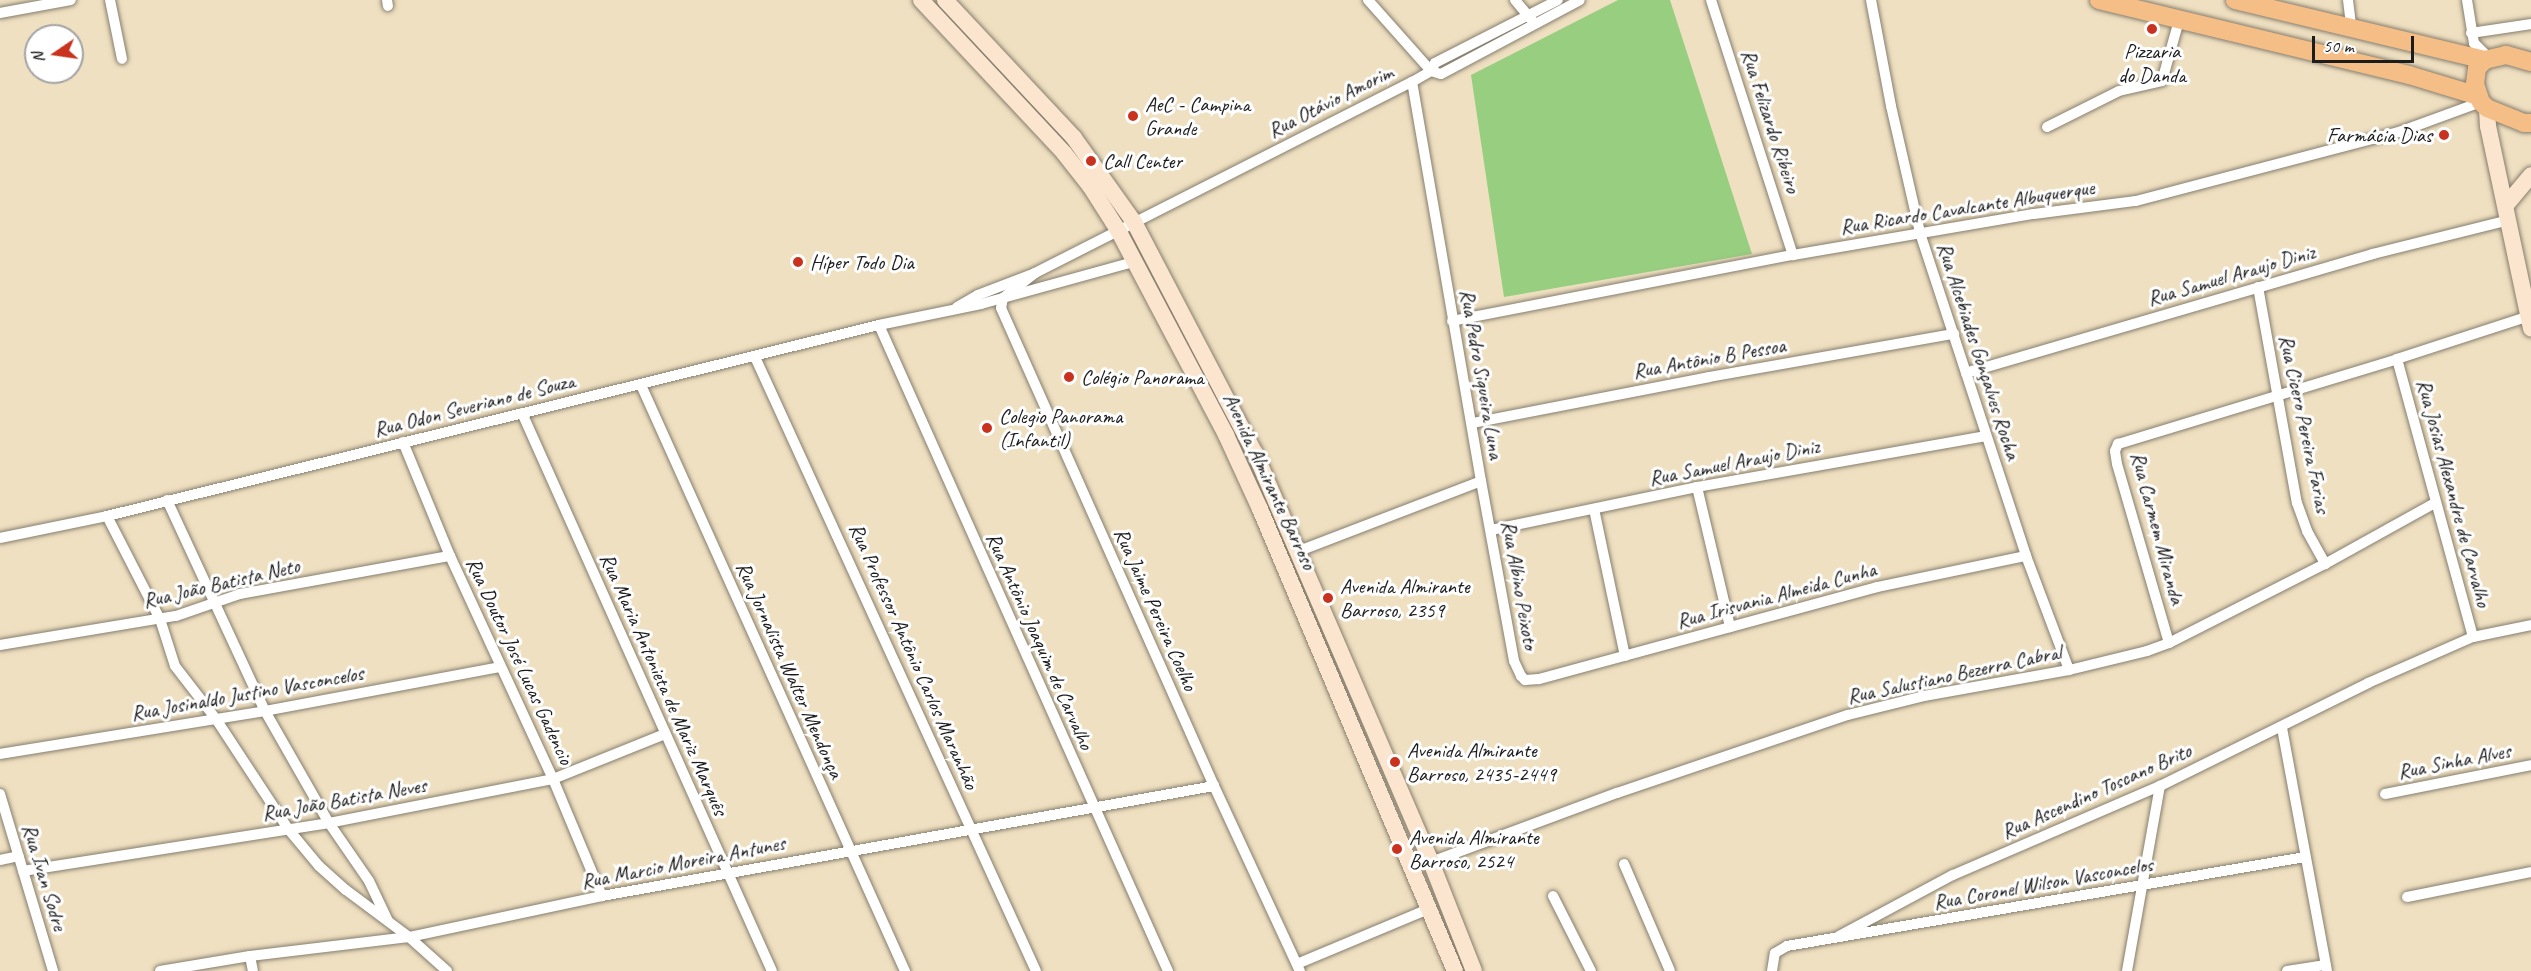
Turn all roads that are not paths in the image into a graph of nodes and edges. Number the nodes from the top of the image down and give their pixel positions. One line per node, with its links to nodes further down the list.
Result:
1 (71, 0): 15 (street)
2 (110, 0): 21 (street)
3 (921, 0): 32 (main road, Avenida Almirante Barroso)
4 (945, 0): 31 (main road, Avenida Almirante Barroso)
5 (1368, 0): 24 (street)
6 (1515, 0): 17 (street)
7 (1558, 0): 17 (street, Rua Otávio Amorim)
8 (1580, 0): 17 (street, Rua Otávio Amorim)
9 (1711, 0): 34 (street, Rua Felizardo Ribeiro)
10 (1871, 0): 33 (street, Rua Alcebiades Gonçalves Rocha)
11 (2099, 0): 16 (main road)
12 (2235, 0): 19 (main road)
13 (2348, 0): 19 (street)
14 (2467, 0): 20 (street)
15 (0, 14)
16 (2175, 19): 26 (main road); 28 (street)
17 (1532, 20): 24 (street, Rua Otávio Amorim)
18 (2531, 24): 20 (street)
19 (2351, 26): 22 (main road)
20 (2471, 33): 22 (street)
21 (122, 59)
22 (2487, 59): 23 (main road); 26 (main road)
23 (2531, 62)
24 (1431, 71): 25 (street, Rua Otávio Amorim)
25 (1412, 82): 31 (street, Rua Otávio Amorim); 41 (street, Rua Pedro Siqueira Luna)
26 (2482, 102): 27 (main road); 30 (main road); 33 (street, Rua Ricardo Cavalcante Albuquerque)
27 (2531, 123)
28 (2047, 128)
29 (2531, 176): 30 (main road)
30 (2508, 212): 37 (main road); 38 (street, Rua Samuel Araujo Diniz)
31 (1134, 222): 32 (street, Rua Otávio Amorim); 62 (main road, Avenida Almirante Barroso)
32 (1118, 230): 35 (main road, Avenida Almirante Barroso); 36 (street, Rua Odon Severiano de Souza)
33 (1920, 232): 34 (street, Rua Ricardo Cavalcante Albuquerque); 44 (street, Rua Alcebiades Gonçalves Rocha)
34 (1793, 255): 41 (street, Rua Ricardo Cavalcante Albuquerque)
35 (1133, 262): 39 (street, Rua Odon Severiano de Souza); 105 (main road, Avenida Almirante Barroso)
36 (1035, 273): 39 (street); 40 (street, Rua Odon Severiano de Souza)
37 (2525, 273): 42 (main road)
38 (2258, 287): 47 (street, Rua Samuel Araujo Diniz); 49 (street, Rua Cicero Pereira Farias)
39 (1003, 298): 40 (street, Rua Odon Severiano de Souza); 84 (street, Rua Jaime Pereira Coelho)
40 (957, 307): 43 (street, Rua Odon Severiano de Souza)
41 (1452, 321): 51 (street, Rua Pedro Siqueira Luna)
42 (2530, 322): 46 (street)
43 (879, 325): 45 (street, Rua Odon Severiano de Souza); 88 (street, Rua Antônio Joaquim de Carvalho)
44 (1954, 334): 47 (street, Rua Alcebiades Gonçalves Rocha); 51 (street, Rua Antônio B Pessoa)
45 (755, 357): 48 (street, Rua Odon Severiano de Souza); 91 (street, Rua Professor Antônio Carlos Maranhão)
46 (2397, 359): 49 (street); 57 (street, Rua Josias Alexandre de Carvalho)
47 (1966, 373): 52 (street, Rua Alcebiades Gonçalves Rocha)
48 (640, 385): 50 (street, Rua Odon Severiano de Souza); 92 (street, Rua Jornalista Walter Mendonça)
49 (2277, 396): 65 (street, Rua Cicero Pereira Farias); 71 (street, Rua Carmem Miranda)
50 (522, 413): 53 (street, Rua Odon Severiano de Souza); 80 (street, Rua Maria Antonieta de Mariz Marquês)
51 (1473, 423): 54 (street, Rua Pedro Siqueira Luna)
52 (1986, 436): 55 (street, Rua Samuel Araujo Diniz); 64 (street, Rua Alcebiades Gonçalves Rocha)
53 (403, 442): 56 (street, Rua Odon Severiano de Souza); 63 (street, Rua Doutor José Lucas Gadencio)
54 (1481, 481): 60 (street, Rua Albino Peixoto); 62 (street, Rua Pedro Siqueira Luna)
55 (1697, 487): 58 (street, Rua Samuel Araujo Diniz); 69 (street)
56 (167, 500): 59 (street, Rua Odon Severiano de Souza); 66 (street)
57 (2435, 503): 65 (street, Rua Salustiano Bezerra Cabral); 70 (street, Rua Josias Alexandre de Carvalho)
58 (1594, 509): 60 (street, Rua Samuel Araujo Diniz); 73 (street)
59 (107, 516): 61 (street, Rua Odon Severiano de Souza); 67 (street)
60 (1491, 530): 76 (street, Rua Albino Peixoto)
61 (0, 538)
62 (1299, 551): 96 (main road, Avenida Almirante Barroso)
63 (450, 556): 66 (street, Rua João Batista Neto); 74 (street, Rua Doutor José Lucas Gadencio)
64 (2026, 556): 69 (street, Rua Irisvania Almeida Cunha); 75 (street, Rua Alcebiades Gonçalves Rocha)
65 (2325, 564): 71 (street, Rua Salustiano Bezerra Cabral)
66 (216, 603): 67 (street, Rua João Batista Neto); 77 (street)
67 (160, 619): 72 (street, Rua João Batista Neto); 78 (street)
68 (2531, 625): 70 (street, Rua Ascendino Toscano Brito)
69 (1730, 627): 73 (street, Rua Irisvania Almeida Cunha)
70 (2473, 637): 79 (street, Rua Ascendino Toscano Brito)
71 (2169, 643): 75 (street, Rua Salustiano Bezerra Cabral)
72 (0, 645)
73 (1625, 656): 76 (street, Rua Irisvania Almeida Cunha)
74 (500, 667): 77 (street, Rua Josinaldo Justino Vasconcelos); 83 (street, Rua Doutor José Lucas Gadencio)
75 (2069, 670): 96 (street, Rua Salustiano Bezerra Cabral)
76 (1539, 679)
77 (265, 711): 78 (street, Rua Josinaldo Justino Vasconcelos); 89 (street)
78 (216, 719): 81 (street, Rua Josinaldo Justino Vasconcelos); 90 (street)
79 (2282, 728): 85 (street, Rua Ascendino Toscano Brito); 94 (street)
80 (665, 734): 83 (street, Rua João Batista Neves); 100 (street, Rua Maria Antonieta de Mariz Marquês)
81 (0, 754)
82 (2531, 765): 87 (street, Rua Sinha Alves)
83 (553, 779): 89 (street, Rua João Batista Neves); 102 (street, Rua Doutor José Lucas Gadencio)
84 (1214, 786): 88 (street, Rua Marcio Moreira Antunes); 110 (street, Rua Jaime Pereira Coelho)
85 (2160, 786): 101 (street); 107 (street, Rua Ascendino Toscano Brito)
86 (0, 794): 93 (street, Rua Ivan Sodre)
87 (2385, 794)
88 (1093, 808): 91 (street, Rua Marcio Moreira Antunes); 119 (street, Rua Antônio Joaquim de Carvalho)
89 (329, 823): 90 (street, Rua João Batista Neves); 106 (street)
90 (289, 830): 98 (street, Rua João Batista Neves); 106 (street)
91 (971, 830): 92 (street, Rua Marcio Moreira Antunes); 118 (street, Rua Professor Antônio Carlos Maranhão)
92 (849, 851): 100 (street, Rua Marcio Moreira Antunes); 117 (street, Rua Jornalista Walter Mendonça)
93 (19, 856): 95 (street); 98 (street, Rua Ivan Sodre)
94 (2306, 857): 101 (street, Rua Coronel Wilson Vasconcelos); 111 (street)
95 (0, 860)
96 (1431, 862): 121 (main road, Avenida Almirante Barroso)
97 (1624, 864): 123 (street)
98 (23, 871): 112 (street, Rua Ivan Sodre)
99 (2531, 872): 104 (street)
100 (728, 873): 102 (street, Rua Marcio Moreira Antunes); 116 (street, Rua Maria Antonieta de Mariz Marquês)
101 (2141, 885): 107 (street, Rua Coronel Wilson Vasconcelos); 125 (street)
102 (602, 896): 108 (street, Rua Marcio Moreira Antunes)
103 (1553, 896): 122 (street)
104 (2407, 897)
105 (1431, 908): 110 (street); 120 (main road, Avenida Almirante Barroso)
106 (388, 922): 108 (street)
107 (1839, 936): 124 (street, Rua Coronel Wilson Vasconcelos)
108 (409, 937): 109 (street, Rua Marcio Moreira Antunes); 115 (street)
109 (250, 956): 113 (street, Rua Marcio Moreira Antunes); 114 (street)
110 (1298, 967)
111 (2326, 968): 126 (street)
112 (53, 971)
113 (160, 971)
114 (253, 971)
115 (447, 971)
116 (772, 971)
117 (905, 971)
118 (1036, 971)
119 (1168, 971)
120 (1455, 971)
121 (1474, 971)
122 (1591, 971)
123 (1670, 971)
124 (1772, 971)
125 (2127, 971)
126 (2287, 971)

